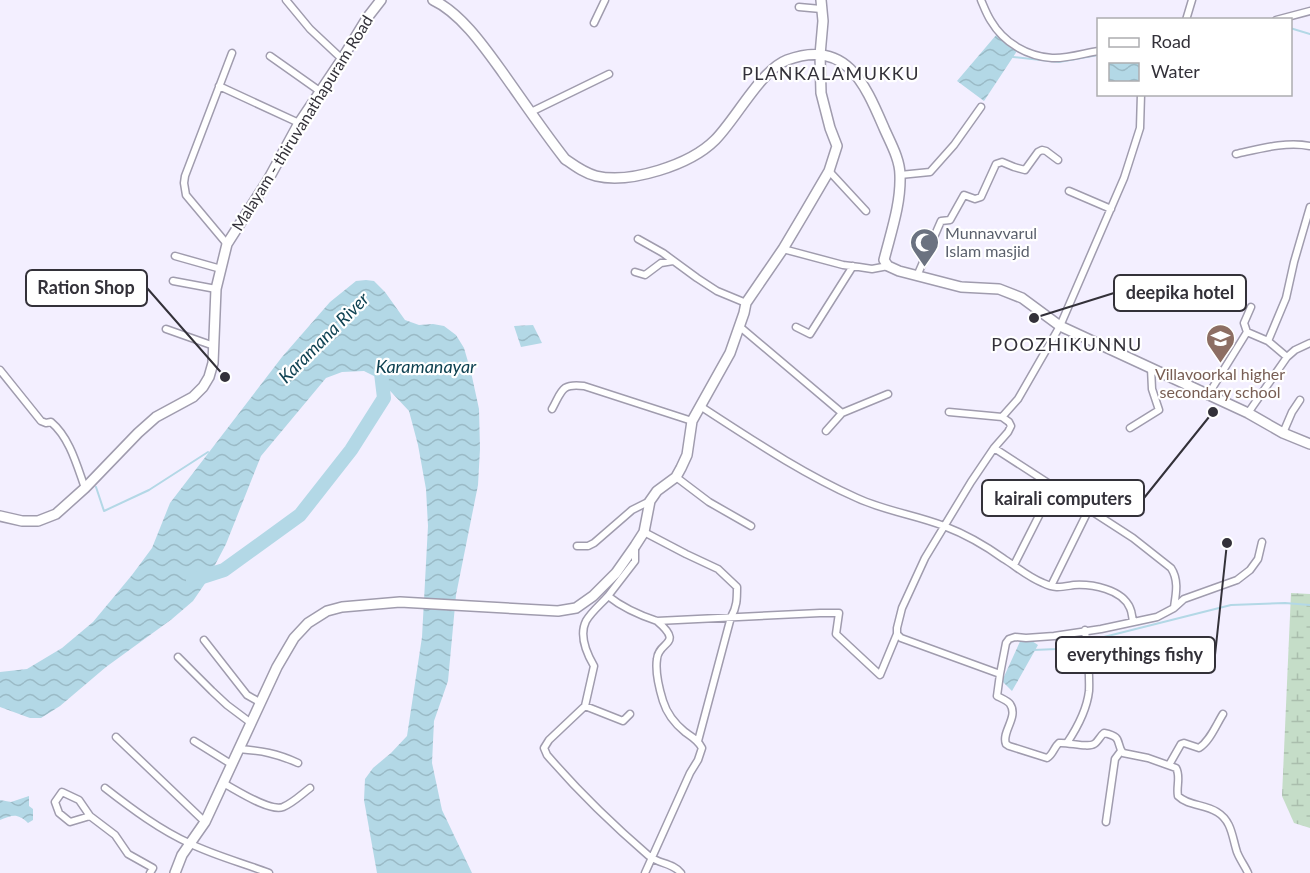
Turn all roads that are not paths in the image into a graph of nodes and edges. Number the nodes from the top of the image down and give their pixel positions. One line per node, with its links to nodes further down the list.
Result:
1 (286, 0): 17 (street)
2 (381, 0): 17 (main road, Malayam - thiruvanathapuram Road)
3 (605, 0): 12 (street)
4 (981, 0): 13 (street)
5 (1192, 0): 10 (street)
6 (435, 1): 23 (main road)
7 (821, 4): 8 (street); 15 (main road)
8 (799, 7)
9 (1310, 11): 11 (street)
10 (1187, 18)
11 (1281, 18)
12 (594, 23)
13 (1097, 51)
14 (232, 53): 19 (street)
15 (820, 55): 23 (main road); 28 (main road); 29 (main road)
16 (270, 56): 20 (street)
17 (342, 59): 20 (main road, Malayam - thiruvanathapuram Road)
18 (609, 74): 23 (street)
19 (219, 86): 24 (street); 35 (street)
20 (321, 92): 24 (main road, Malayam - thiruvanathapuram Road)
21 (1141, 96): 32 (street)
22 (981, 106): 29 (street)
23 (531, 112)
24 (299, 123): 35 (main road, Malayam - thiruvanathapuram Road)
25 (1310, 146): 26 (street)
26 (1236, 154)
27 (1058, 159): 43 (street)
28 (829, 171): 33 (street); 36 (main road)
29 (900, 175): 40 (main road)
30 (1070, 191): 32 (street)
31 (1310, 207): 53 (street)
32 (1111, 209): 49 (street)
33 (866, 211)
34 (638, 238): 38 (street)
35 (227, 244): 41 (main road, Malayam - thiruvanathapuram Road)
36 (783, 249): 39 (street); 46 (main road)
37 (175, 256): 41 (street)
38 (673, 261): 42 (street); 46 (street)
39 (854, 266): 40 (street); 50 (street)
40 (888, 266): 43 (main road)
41 (221, 269): 45 (main road, Malayam - thiruvanathapuram Road)
42 (635, 272)
43 (917, 276): 49 (main road)
44 (173, 280): 45 (street)
45 (216, 289): 55 (main road, Malayam - thiruvanathapuram Road)
46 (746, 303): 48 (main road)
47 (1251, 307): 52 (street)
48 (740, 326): 62 (main road); 65 (street)
49 (1060, 326): 57 (main road); 67 (street)
50 (796, 327)
51 (166, 329): 55 (street)
52 (1246, 332): 53 (street); 60 (street)
53 (1268, 341): 56 (street)
54 (1310, 343): 56 (street)
55 (214, 346): 76 (main road, Malayam - thiruvanathapuram Road)
56 (1287, 357): 66 (street)
57 (1150, 368): 60 (main road); 69 (street)
58 (0, 370): 76 (street)
59 (888, 394): 65 (street)
60 (1208, 395): 66 (main road)
61 (1300, 400): 71 (street)
62 (700, 406): 68 (main road); 81 (street)
63 (552, 409): 68 (street)
64 (949, 412): 67 (street)
65 (842, 413): 70 (street)
66 (1248, 413): 71 (main road)
67 (1002, 417): 73 (street)
68 (692, 421): 74 (main road)
69 (1130, 428)
70 (826, 431)
71 (1283, 433): 72 (main road)
72 (1310, 444)
73 (994, 448): 75 (street); 81 (street)
74 (676, 477): 77 (main road); 80 (street)
75 (1054, 486): 78 (street); 86 (street)
76 (85, 488): 79 (main road, Malayam - thiruvanathapuram Road)
77 (650, 501): 82 (main road); 84 (street)
78 (1089, 509): 87 (street); 89 (street)
79 (0, 516)
80 (751, 526)
81 (944, 526): 86 (street); 94 (street)
82 (644, 532): 85 (main road); 90 (street)
83 (1262, 542): 89 (street)
84 (577, 546)
85 (635, 546): 88 (street); 98 (main road)
86 (1014, 566): 87 (street)
87 (1051, 586): 92 (street)
88 (608, 596): 91 (street); 99 (street)
89 (1174, 608): 92 (street)
90 (731, 617): 91 (street); 94 (street); 105 (street)
91 (657, 621): 105 (street)
92 (1133, 621): 93 (street)
93 (1085, 630): 97 (street); 106 (street)
94 (897, 634): 97 (street)
95 (204, 640): 98 (street)
96 (178, 657): 102 (street)
97 (1000, 674): 106 (street)
98 (261, 703): 102 (main road)
99 (585, 706): 100 (street); 119 (street)
100 (630, 714)
101 (1223, 714): 111 (street)
102 (251, 723): 107 (main road)
103 (116, 736): 116 (street)
104 (194, 741): 110 (street)
105 (698, 741): 119 (street)
106 (1067, 743): 108 (street)
107 (238, 749): 109 (street); 110 (main road)
108 (1121, 751): 111 (street); 117 (street)
109 (298, 763)
110 (231, 764): 112 (main road)
111 (1169, 765): 125 (street)
112 (223, 783): 114 (street); 116 (main road)
113 (105, 788): 118 (street)
114 (310, 788)
115 (90, 816): 115 (street); 120 (street)
116 (205, 822): 118 (main road)
117 (1107, 822)
118 (189, 844): 121 (main road); 122 (street)
119 (652, 858): 123 (street); 124 (street)
120 (150, 873)
121 (176, 873)
122 (270, 873)
123 (645, 873)
124 (681, 873)
125 (1248, 873)

